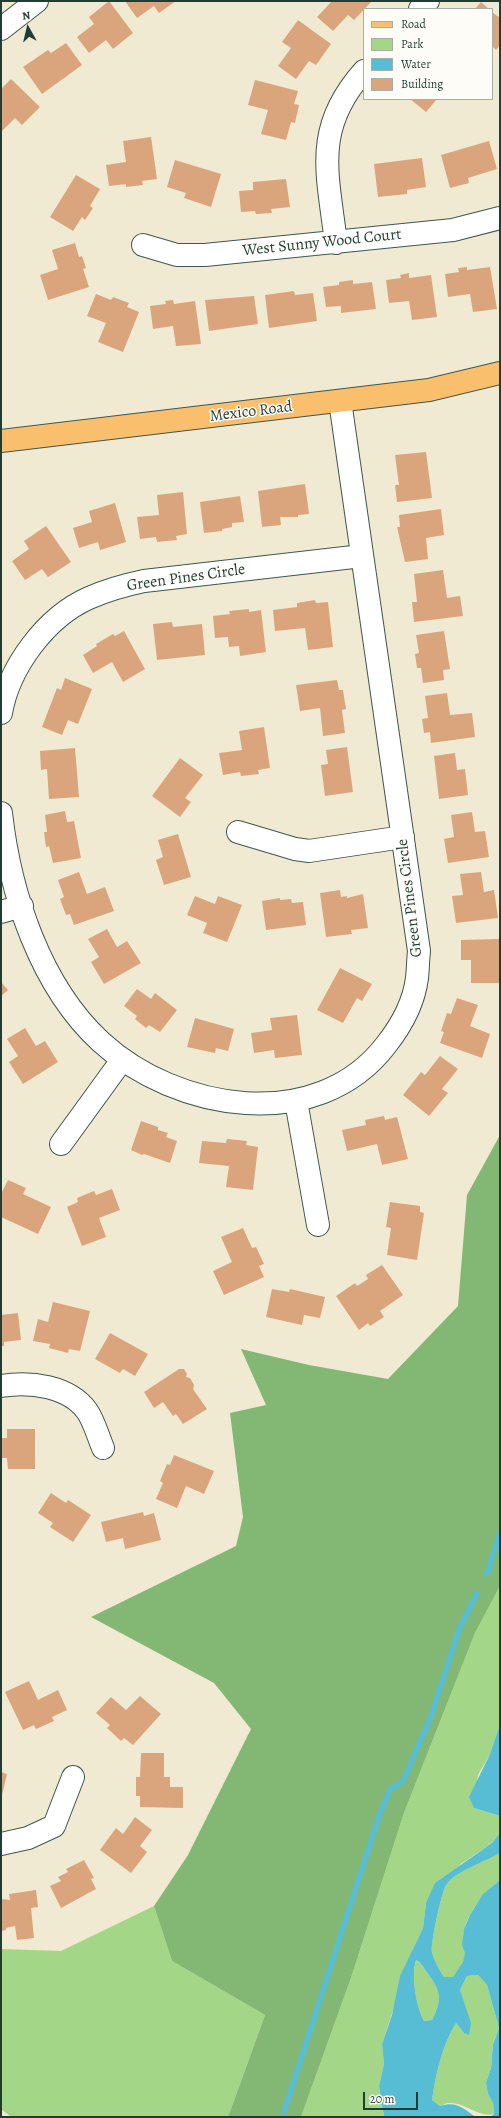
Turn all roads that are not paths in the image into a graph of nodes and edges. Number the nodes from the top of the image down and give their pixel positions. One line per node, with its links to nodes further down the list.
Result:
1 (38, 1): 2 (street)
2 (1, 28)
3 (363, 72): 5 (street)
4 (500, 218): 5 (street, West Sunny Wood Court)
5 (336, 243): 6 (street, West Sunny Wood Court)
6 (143, 245)
7 (500, 373): 8 (main road, Mexico Road)
8 (340, 401): 9 (main road, Mexico Road); 10 (street, Green Pines Circle)
9 (1, 441)
10 (362, 556): 11 (street, Green Pines Circle); 15 (street, Green Pines Circle)
11 (5, 685): 12 (street, Green Pines Circle)
12 (1, 713)
13 (1, 813): 16 (street, Green Pines Circle)
14 (238, 832): 15 (street)
15 (403, 837): 19 (street, Green Pines Circle)
16 (22, 906): 17 (street); 18 (street, Green Pines Circle)
17 (1, 912)
18 (122, 1060): 19 (street, Green Pines Circle); 20 (street)
19 (296, 1101): 21 (street)
20 (61, 1144)
21 (318, 1225)
22 (1, 1386): 23 (street)
23 (103, 1448)
24 (73, 1777): 25 (street)
25 (1, 1844)

